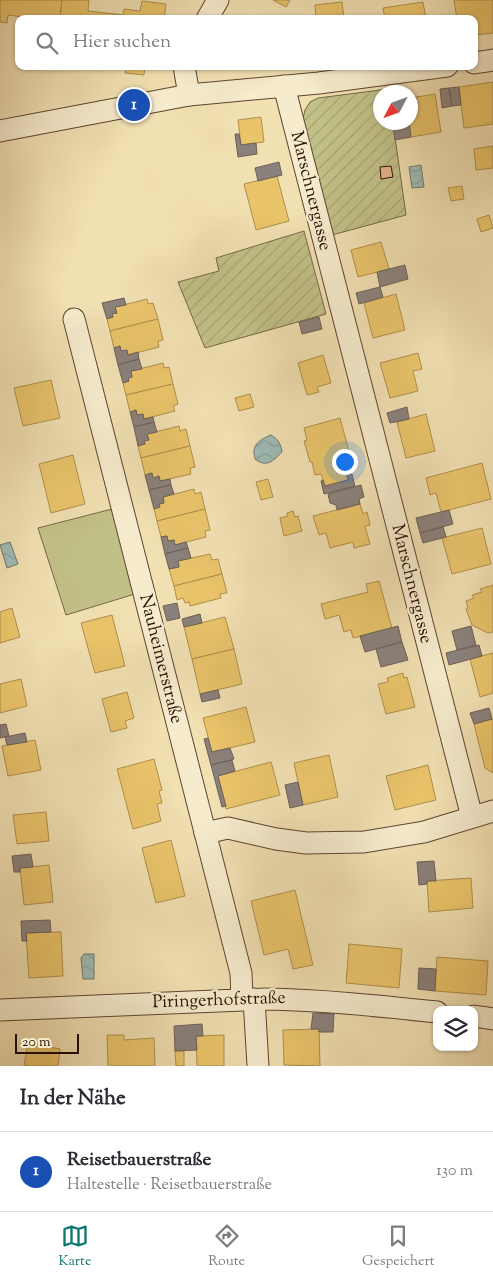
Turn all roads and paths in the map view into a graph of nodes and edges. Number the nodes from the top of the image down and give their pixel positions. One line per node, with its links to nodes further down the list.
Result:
1 (218, 0): 2 (street)
2 (209, 15)
3 (493, 60): 4 (street)
4 (478, 62)
5 (185, 70): 8 (street)
6 (414, 70): 7 (street)
7 (284, 86): 8 (street); 12 (street, Marschnergasse)
8 (189, 95): 9 (street)
9 (0, 131)
10 (74, 319): 13 (street, Nauheimerstraße)
11 (493, 811): 12 (street)
12 (472, 817): 13 (street)
13 (205, 834): 14 (street, Nauheimerstraße)
14 (248, 999): 15 (street, Piringerhofstraße); 16 (street, Piringerhofstraße); 19 (street, Nauheimerstraße)
15 (0, 1010)
16 (433, 1012)
17 (478, 1016): 18 (street)
18 (493, 1018)
19 (258, 1066)

